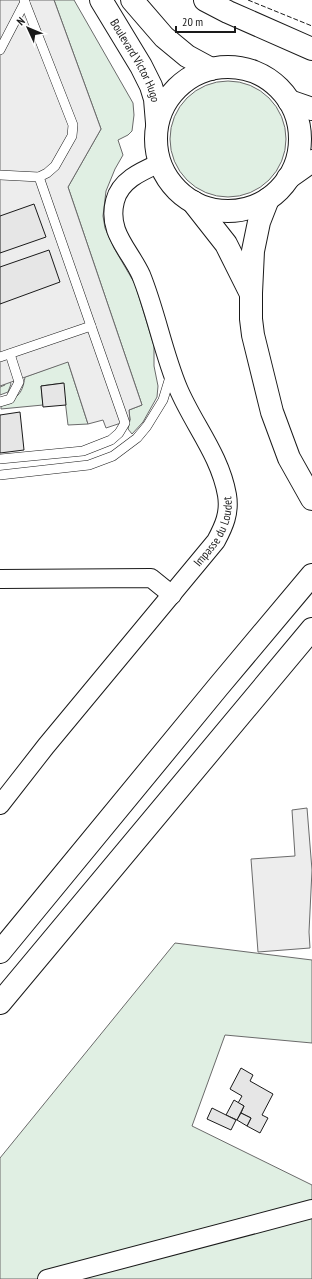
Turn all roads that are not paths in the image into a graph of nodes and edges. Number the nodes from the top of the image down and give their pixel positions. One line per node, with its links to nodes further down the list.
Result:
1 (101, 0): 10 (main road, Boulevard Victor Hugo)
2 (132, 0): 7 (main road)
3 (205, 0): 5 (main road)
4 (24, 1): 6 (lane); 14 (lane)
5 (312, 49)
6 (0, 50)
7 (211, 69): 8 (main road); 10 (main road)
8 (289, 101): 9 (main road); 15 (main road)
9 (312, 109)
10 (157, 125): 12 (main road)
11 (312, 161): 15 (main road)
12 (160, 163): 17 (main road); 22 (street, Impasse du Loudet)
13 (0, 176): 14 (lane)
14 (39, 177): 19 (lane)
15 (288, 178): 16 (main road)
16 (268, 199): 17 (main road); 18 (main road)
17 (193, 202): 18 (main road)
18 (251, 292): 26 (main road)
19 (91, 326): 20 (lane); 24 (lane)
20 (10, 354): 21 (lane); 23 (lane)
21 (0, 357)
22 (168, 360): 25 (lane); 30 (street, Impasse du Loudet)
23 (0, 402)
24 (0, 459)
25 (0, 475)
26 (312, 499)
27 (312, 558): 32 (main road)
28 (312, 576): 32 (main road)
29 (0, 579): 30 (street)
30 (172, 595): 33 (street, Impasse du Loudet)
31 (312, 629): 35 (main road)
32 (218, 687): 34 (main road)
33 (0, 805)
34 (0, 952)
35 (0, 1003)
36 (312, 1209): 37 (street)
37 (47, 1279)

